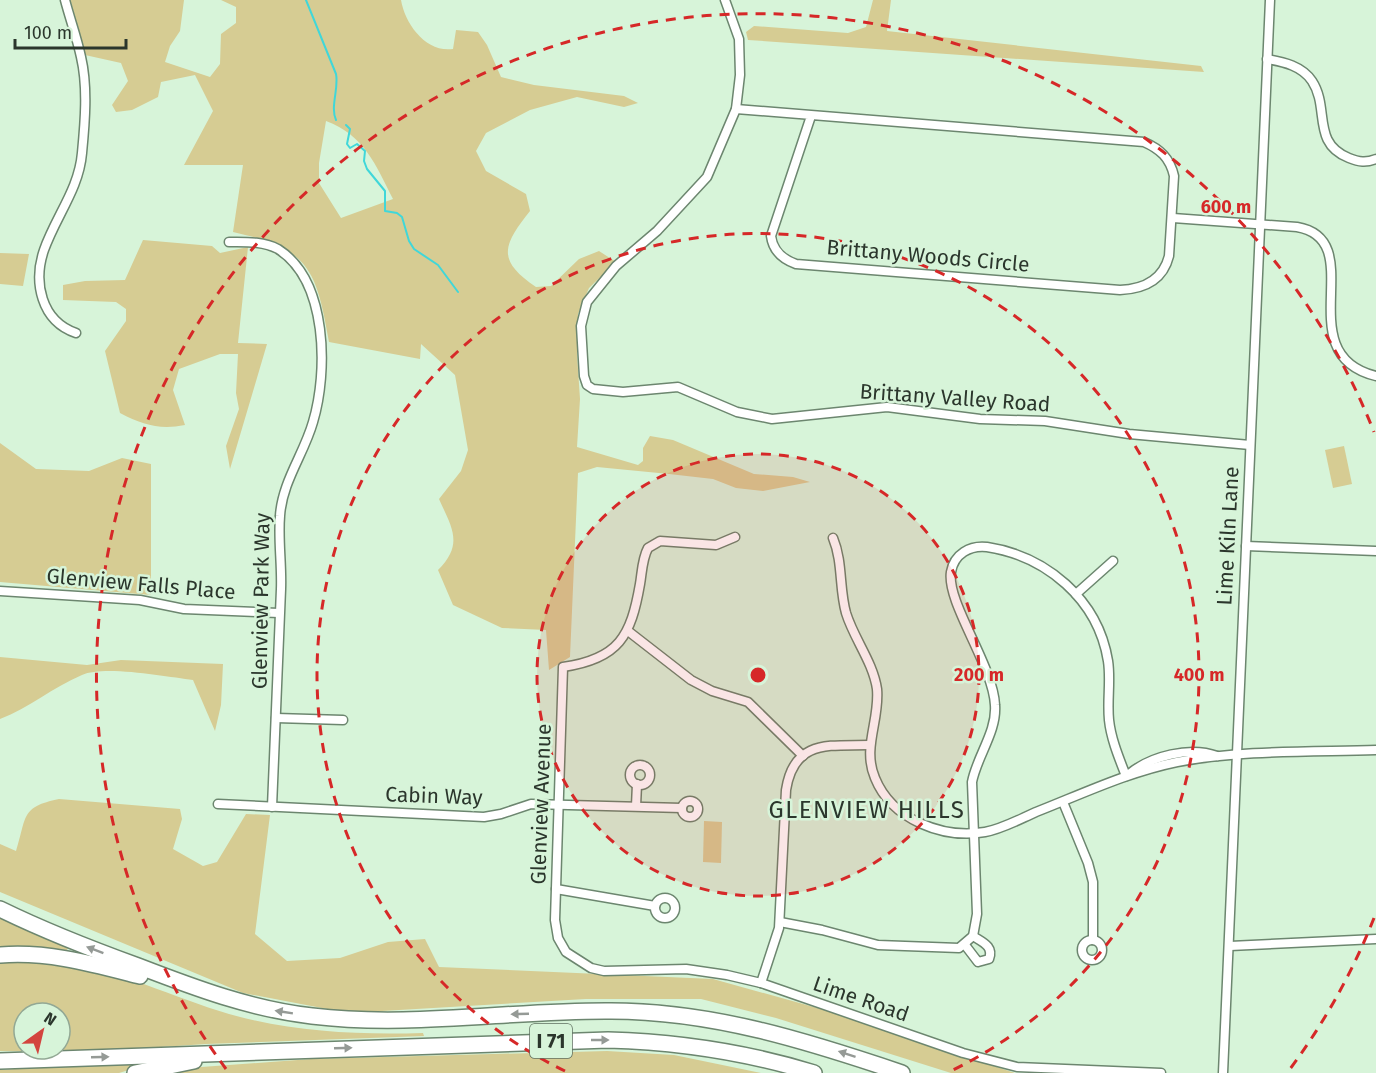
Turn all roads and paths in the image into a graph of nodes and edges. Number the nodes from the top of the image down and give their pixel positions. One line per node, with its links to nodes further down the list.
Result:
1 (65, 0): 11 (street)
2 (725, 0): 5 (street)
3 (1270, 0): 4 (street, Lime Kiln Lane)
4 (1267, 59): 7 (street); 9 (street, Lime Kiln Lane)
5 (736, 109): 6 (street, Brittany Woods Circle); 13 (street, Brittany Valley Road)
6 (811, 116): 8 (street, Brittany Woods Circle); 8 (street, Brittany Woods Circle)
7 (1376, 159)
8 (1173, 218): 9 (street)
9 (1260, 225): 12 (street); 13 (street, Lime Kiln Lane)
10 (229, 242): 21 (street, Glenview Park Way)
11 (76, 333)
12 (1376, 376)
13 (1250, 445): 16 (street, Lime Kiln Lane)
14 (735, 537): 22 (street)
15 (833, 538): 25 (street)
16 (1246, 546): 17 (street); 28 (street, Lime Kiln Lane)
17 (1376, 551)
18 (1113, 561): 20 (street)
19 (0, 591): 21 (street, Glenview Falls Place)
20 (1076, 594): 29 (street); 37 (street)
21 (279, 613): 23 (street, Glenview Park Way)
22 (628, 631): 27 (street); 33 (street, Glenview Avenue)
23 (276, 718): 24 (street); 35 (street, Glenview Park Way)
24 (343, 720)
25 (869, 745): 27 (street); 37 (street)
26 (1376, 750): 28 (street)
27 (802, 756): 41 (street)
28 (1237, 756): 29 (street); 45 (street, Lime Kiln Lane)
29 (1126, 776): 31 (street)
30 (637, 784): 34 (street)
31 (1063, 802): 37 (street); 43 (street)
32 (218, 804): 35 (street, Cabin Way)
33 (559, 804): 34 (street, Cabin Way); 35 (street, Cabin Way); 38 (street, Glenview Avenue)
34 (636, 806): 36 (street, Cabin Way)
35 (272, 807)
36 (682, 808)
37 (974, 833): 41 (street)
38 (556, 889): 39 (street); 44 (street, Glenview Avenue)
39 (655, 906)
40 (0, 909): 48 (highway, I 71, one-way to 40)
41 (780, 922): 47 (street)
42 (1376, 939): 45 (street)
43 (1093, 940)
44 (560, 942): 47 (street, Lime Road)
45 (1230, 946): 55 (street, Lime Kiln Lane)
46 (0, 955): 48 (highway)
47 (761, 983): 54 (street, Lime Road)
48 (249, 1006): 53 (highway, I 71, one-way to 48)
49 (284, 1050): 50 (highway, I 71, one-way to 49); 51 (highway); 52 (highway, I 71, one-way to 52)
50 (0, 1061)
51 (135, 1073)
52 (814, 1073)
53 (902, 1073)
54 (1161, 1073)
55 (1223, 1073)

